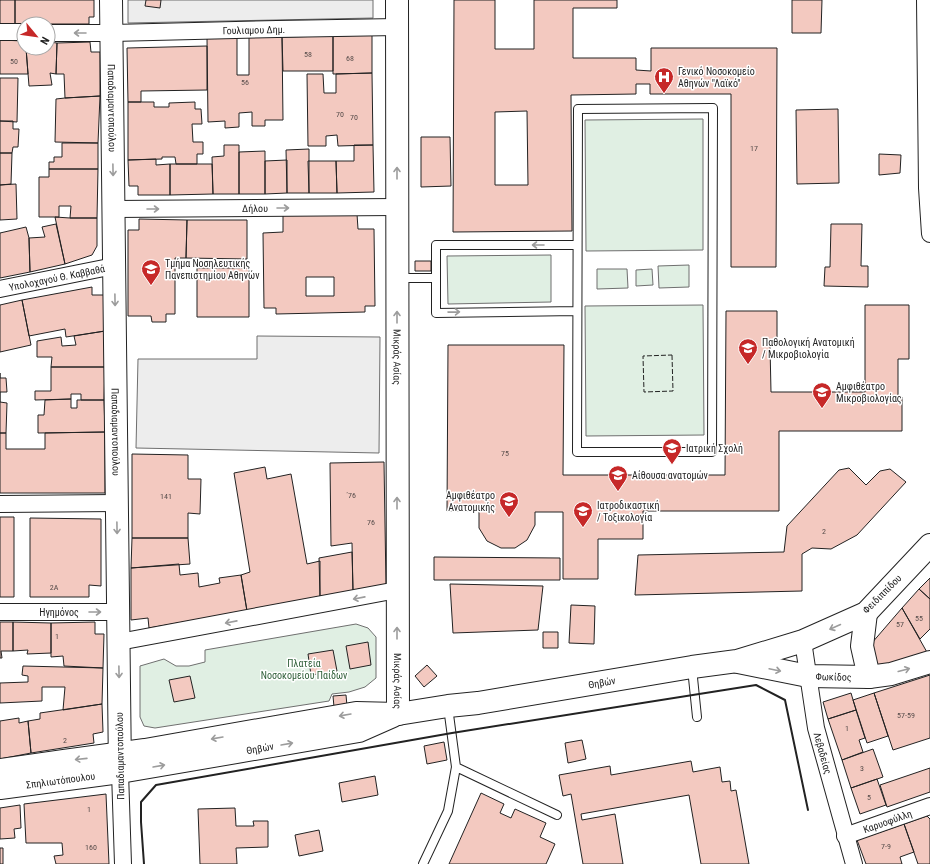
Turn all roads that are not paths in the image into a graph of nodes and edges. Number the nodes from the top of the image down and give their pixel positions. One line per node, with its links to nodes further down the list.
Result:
1 (111, 0): 8 (street, Παπαδιαμαντοπούλου)
2 (397, 0): 4 (street, Μικράς Ασίας)
3 (925, 0): 9 (street)
4 (397, 27): 8 (street, Γουλιαμου Δημ.); 10 (street, Μικράς Ασίας, one-way to 4)
5 (0, 32): 6 (street)
6 (16, 32)
7 (56, 32): 8 (street, Γουλιαμου Δημ., one-way to 7)
8 (112, 33): 11 (street, Παπαδιαμαντοπούλου, one-way to 11)
9 (928, 188): 12 (street)
10 (397, 207): 11 (street, Δήλου, one-way to 10); 15 (street, Μικράς Ασίας)
11 (114, 209): 14 (street, Παπαδιαμαντοπούλου)
12 (930, 234)
13 (578, 245): 16 (lane, one-way to 16); 18 (lane); 18 (lane)
14 (114, 266): 17 (street, Υπολοχαγού Θ. Καββαθά); 19 (street, Παπαδιαμαντοπούλου, one-way to 19)
15 (397, 278): 16 (lane); 22 (street, Μικράς Ασίας, one-way to 15)
16 (436, 278): 18 (lane, one-way to 18)
17 (0, 289)
18 (577, 311)
19 (117, 503): 20 (street); 24 (street, Παπαδιαμαντοπούλου, one-way to 24)
20 (0, 504)
21 (930, 545): 25 (street, Φειδιππίδου)
22 (397, 590): 27 (street, one-way to 27); 34 (street, Μικράς Ασίας, one-way to 22)
23 (0, 612): 24 (street, Ηγημόνος, one-way to 24)
24 (118, 612): 27 (street, Παπαδιαμαντοπούλου)
25 (866, 613): 26 (street, Φειδιππίδου, one-way to 26); 32 (street)
26 (803, 641): 28 (street, Θηβών); 31 (street, Λεβαδείας)
27 (119, 642): 36 (street, Παπαδιαμαντοπούλου, one-way to 36)
28 (737, 661): 30 (street, Θηβών); 31 (street, Φωκίδος, one-way to 31)
29 (930, 662): 32 (street, Φωκίδος, one-way to 29)
30 (692, 667): 33 (street, Θηβών); 35 (lane)
31 (808, 676): 32 (street, Φωκίδος); 42 (street, Λεβαδείας)
32 (869, 677)
33 (448, 706): 34 (street, Θηβών); 37 (lane)
34 (398, 714): 36 (street, Θηβών)
35 (697, 717)
36 (120, 763): 38 (street, Σπηλιωτόπουλου, one-way to 38); 39 (street, Σπηλιωτόπουλου); 43 (street, Παπαδιαμαντοπούλου)
37 (456, 768): 41 (lane); 44 (lane)
38 (0, 770)
39 (0, 788)
40 (930, 806): 42 (street, Καρυοφύλλη)
41 (557, 815)
42 (845, 836): 45 (street, Λεβαδείας)
43 (124, 864)
44 (423, 864)
45 (854, 864)

